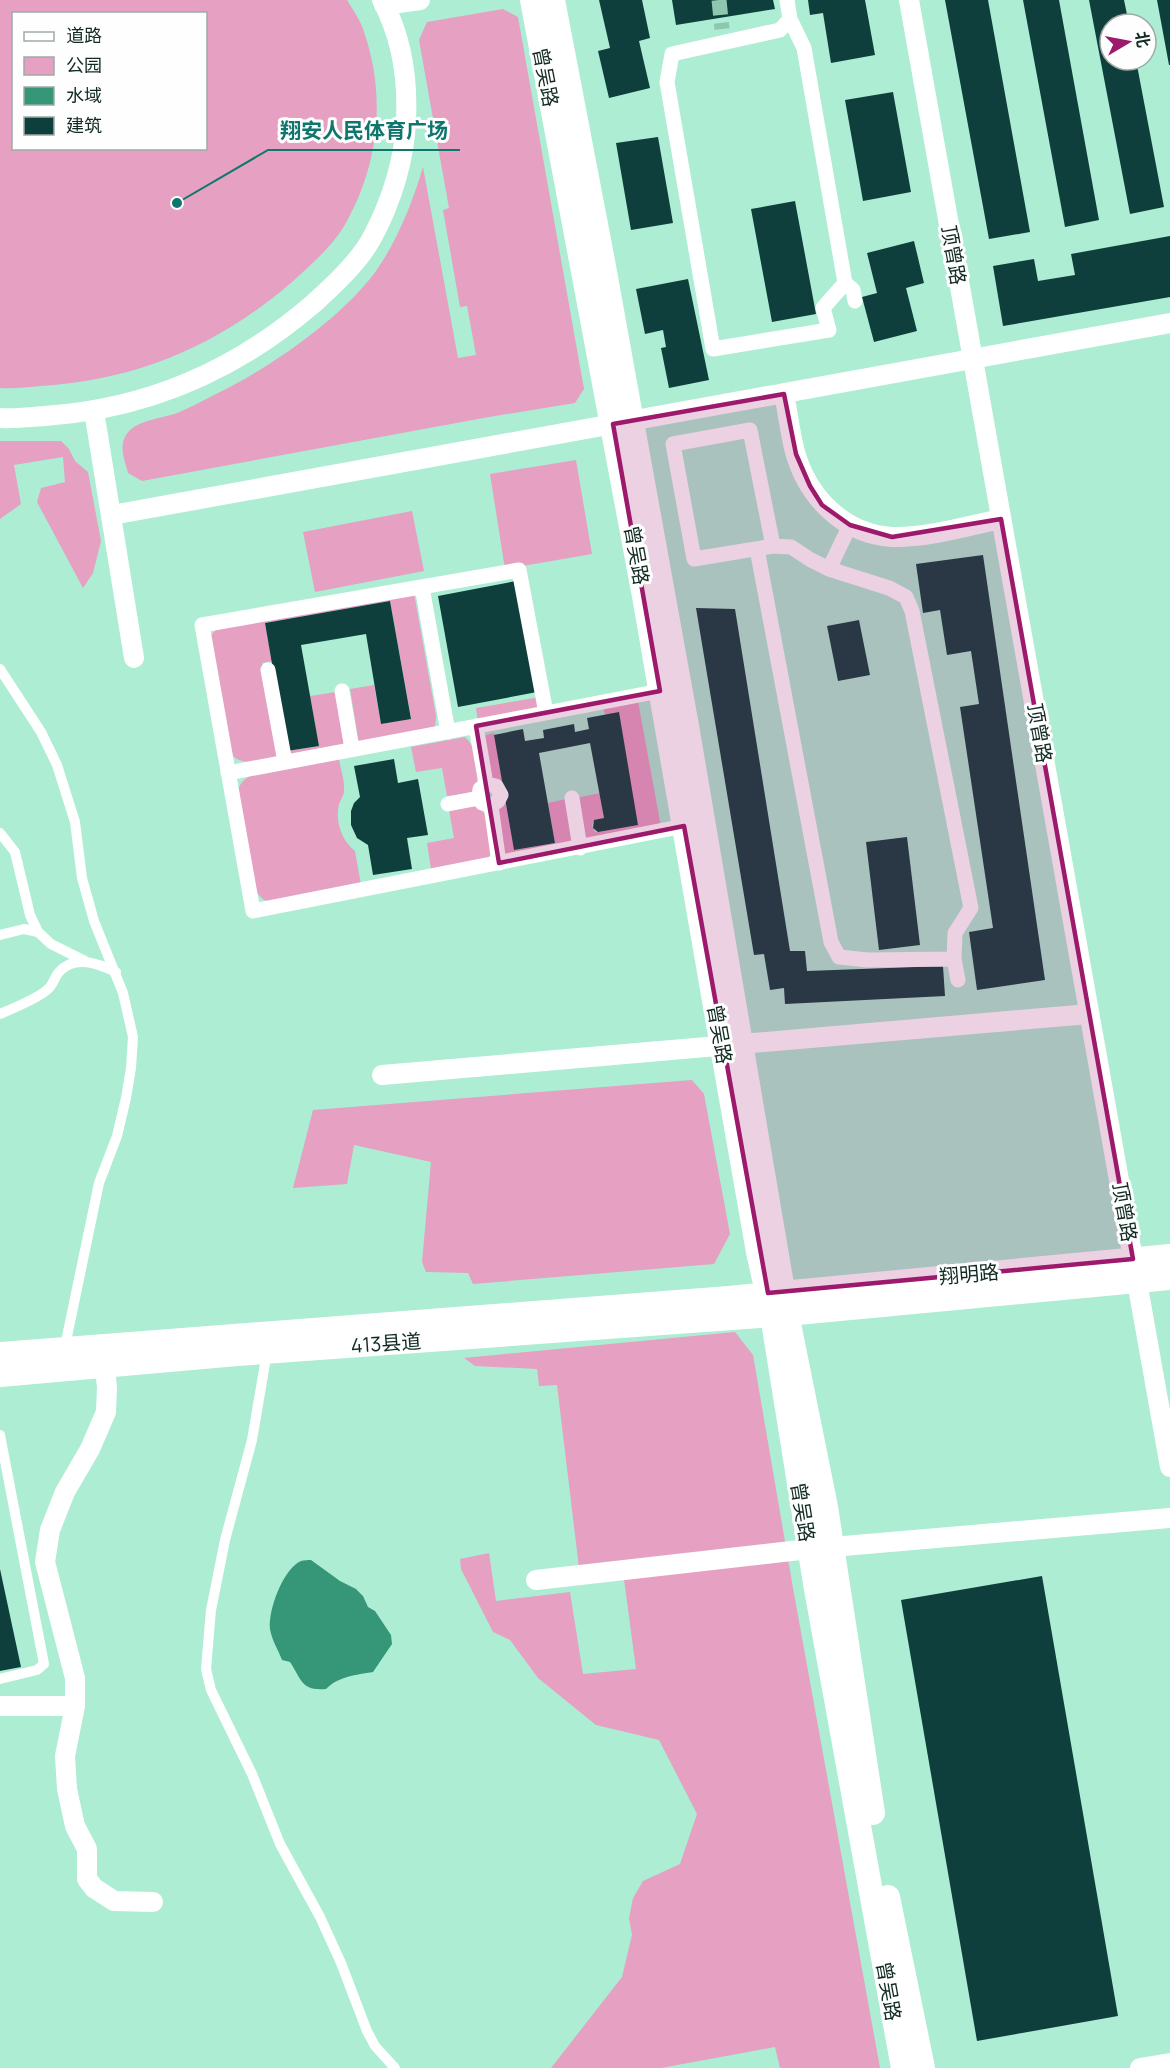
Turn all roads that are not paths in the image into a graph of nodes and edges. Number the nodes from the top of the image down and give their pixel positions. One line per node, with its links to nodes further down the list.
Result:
1 (420, 0): 6 (street)
2 (532, 0): 15 (street, 曾吴路)
3 (553, 0): 15 (street, 曾吴路)
4 (787, 0): 7 (street)
5 (909, 0): 11 (street, 顶曾路)
6 (383, 3): 13 (street)
7 (790, 19): 8 (street); 8 (street)
8 (845, 283): 9 (street)
9 (855, 301)
10 (1170, 323): 11 (street)
11 (973, 360): 12 (street); 17 (street, 顶曾路)
12 (784, 394): 15 (street); 18 (street)
13 (93, 411): 14 (street); 16 (street)
14 (0, 418)
15 (622, 423): 16 (street); 27 (street, 曾吴路); 49 (street, 曾吴路)
16 (112, 514): 23 (street)
17 (1001, 519): 18 (street); 48 (street, 顶曾路)
18 (850, 525): 21 (street)
19 (773, 546): 20 (street); 20 (street); 21 (street)
20 (757, 549): 43 (street)
21 (829, 569): 43 (street)
22 (422, 587): 28 (street); 30 (street); 33 (street)
23 (134, 658)
24 (0, 669): 45 (lane)
25 (268, 670): 32 (street)
26 (342, 691): 31 (street)
27 (660, 691): 28 (street); 37 (street, 曾吴路)
28 (546, 713): 29 (street)
29 (476, 726): 30 (street); 34 (street)
30 (448, 732): 31 (street)
31 (352, 749): 32 (street)
32 (285, 762): 33 (street)
33 (228, 773): 40 (street)
34 (485, 796): 36 (street); 40 (street)
35 (572, 798): 39 (street)
36 (448, 804)
37 (684, 826): 39 (street); 49 (street, 曾吴路)
38 (0, 834): 41 (lane)
39 (580, 848): 40 (street)
40 (500, 863)
41 (38, 932): 42 (lane); 44 (lane)
42 (0, 935)
43 (954, 958): 46 (street)
44 (85, 961): 45 (lane); 47 (lane)
45 (116, 972): 58 (lane)
46 (958, 980)
47 (0, 1014)
48 (1089, 1014): 49 (street); 52 (street, 顶曾路)
49 (732, 1045): 50 (street); 54 (street, 曾吴路)
50 (382, 1075)
51 (1170, 1256): 52 (street, 翔明路)
52 (1135, 1270): 53 (street, 翔明路); 54 (street, 翔明路); 61 (street, 顶曾路)
53 (1170, 1278)
54 (778, 1303): 55 (street, 413县道); 57 (street, 413县道); 63 (street, 曾吴路)
55 (267, 1352): 57 (street, 413县道); 70 (lane)
56 (0, 1354): 58 (street, 413县道)
57 (103, 1355): 58 (street, 413县道); 67 (street)
58 (62, 1359): 59 (street, 413县道)
59 (0, 1375)
60 (0, 1435): 65 (lane)
61 (1170, 1467)
62 (1170, 1518): 63 (street)
63 (821, 1548): 64 (street); 71 (street, 曾吴路); 72 (street, 曾吴路)
64 (536, 1580)
65 (0, 1679)
66 (0, 1706): 67 (street)
67 (75, 1706): 68 (street)
68 (153, 1902)
69 (1170, 2062): 73 (street)
70 (394, 2068)
71 (903, 2068)
72 (923, 2068)
73 (1140, 2068)

